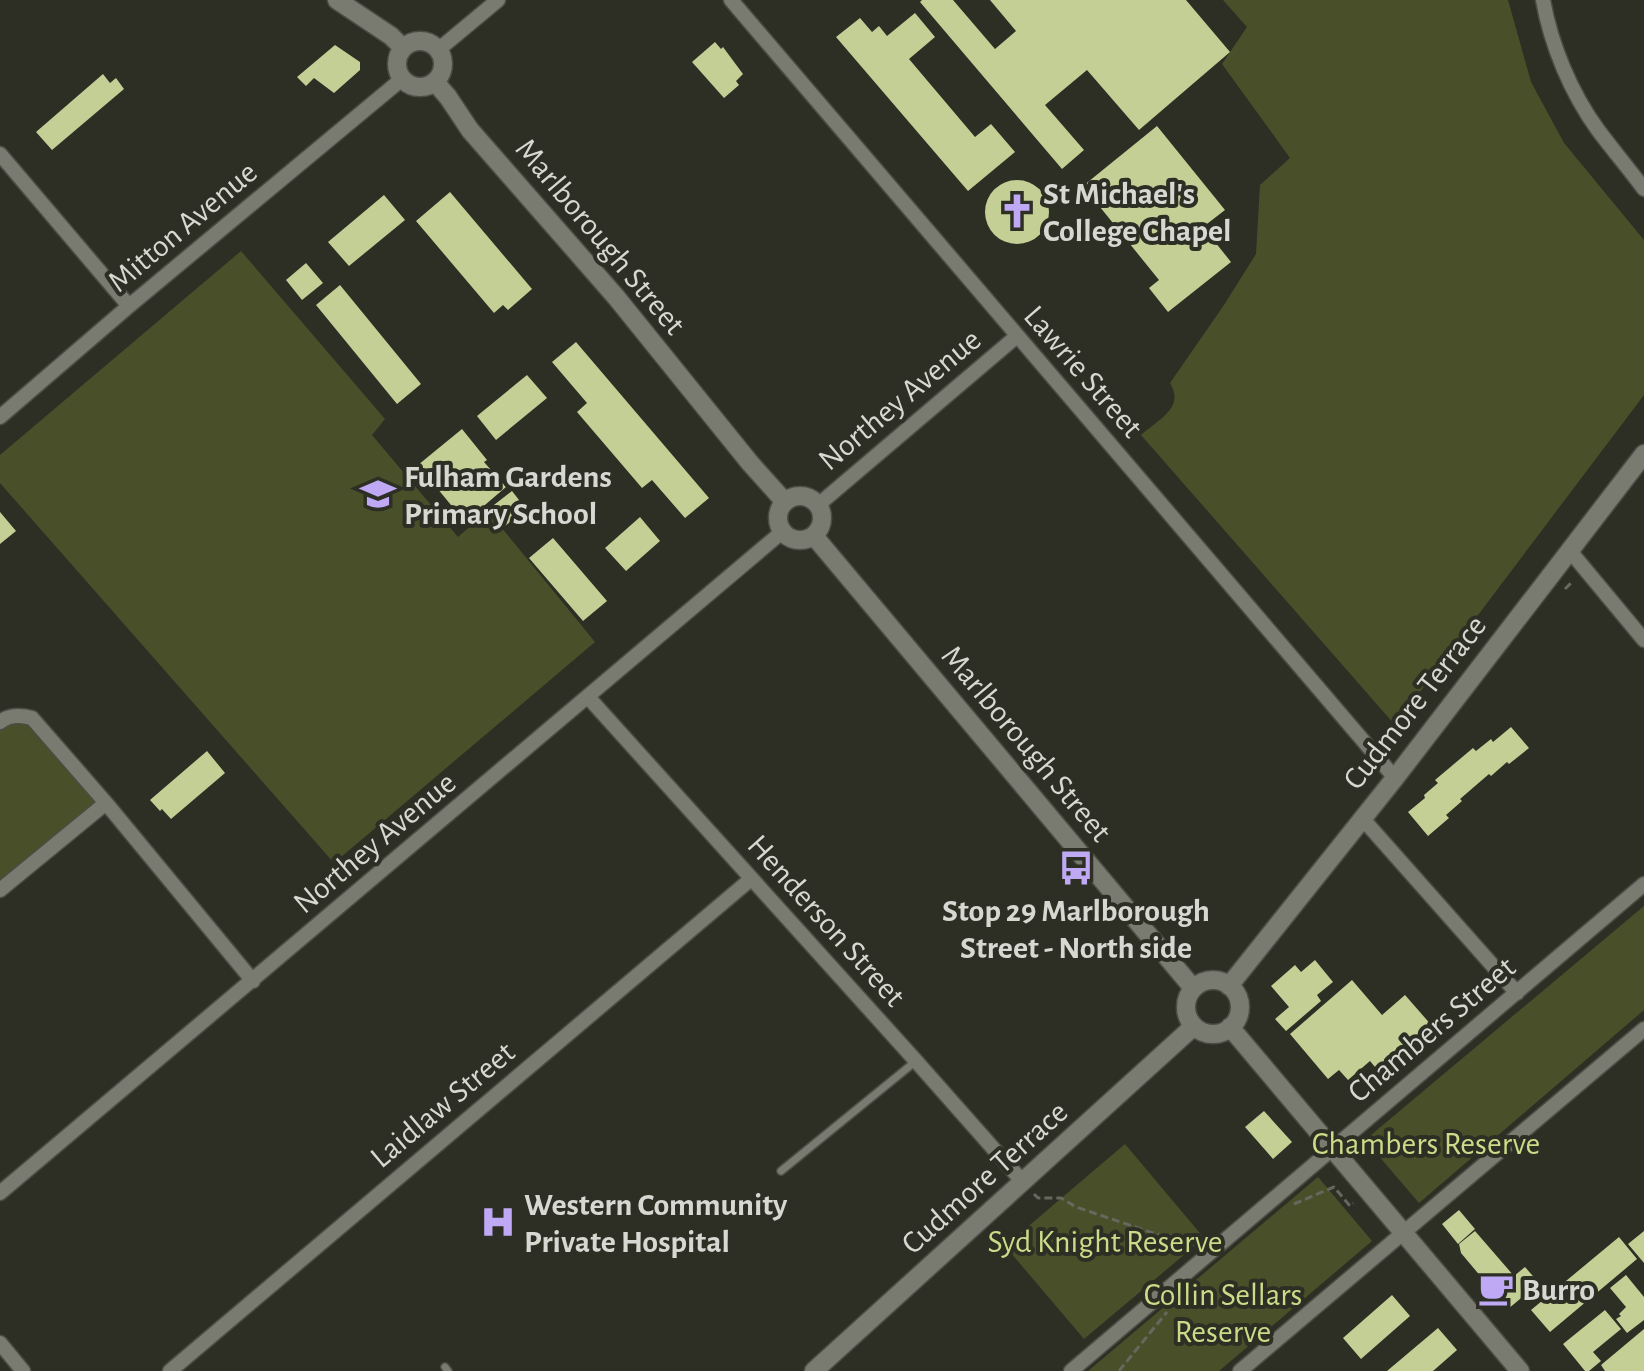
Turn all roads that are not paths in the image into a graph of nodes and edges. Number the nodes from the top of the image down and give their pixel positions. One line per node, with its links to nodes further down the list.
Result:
1 (337, 0): 5 (street)
2 (498, 0): 6 (street)
3 (731, 0): 12 (street, Lawrie Street)
4 (1543, 0): 10 (street)
5 (403, 48): 6 (street); 7 (street)
6 (438, 50): 8 (street)
7 (402, 79): 8 (street); 11 (street, Mitton Avenue)
8 (435, 82): 15 (street, Marlborough Street)
9 (0, 154): 11 (street)
10 (1644, 189)
11 (129, 306): 13 (street, Mitton Avenue)
12 (1017, 336): 16 (street, Northey Avenue); 23 (street, Lawrie Street)
13 (0, 417)
14 (1644, 454): 19 (street, Cudmore Terrace)
15 (785, 502): 16 (street); 17 (street)
16 (818, 505): 18 (street)
17 (782, 532): 18 (street); 21 (street, Northey Avenue)
18 (814, 536): 31 (street, Marlborough Street)
19 (1570, 551): 20 (street); 23 (street, Cudmore Terrace)
20 (1644, 640)
21 (588, 697): 26 (street, Henderson Street); 29 (street, Northey Avenue)
22 (0, 722): 24 (street)
23 (1395, 778): 25 (street, Cudmore Terrace)
24 (106, 803): 28 (street); 29 (street)
25 (1362, 818): 30 (street, Cudmore Terrace); 32 (street)
26 (751, 879): 36 (street, Henderson Street); 44 (street, Laidlaw Street)
27 (1644, 884): 32 (street, Chambers Street)
28 (0, 890)
29 (253, 981): 40 (street, Northey Avenue)
30 (1229, 986): 31 (street); 34 (street)
31 (1193, 988): 33 (street)
32 (1517, 993): 37 (street, Chambers Street)
33 (1194, 1026): 34 (street); 39 (street, Cudmore Terrace)
34 (1230, 1027): 37 (street)
35 (1644, 1029): 41 (street)
36 (916, 1061): 38 (lane); 39 (street, Henderson Street)
37 (1333, 1149): 41 (street); 46 (street, Chambers Street)
38 (781, 1171)
39 (1023, 1182): 45 (street, Cudmore Terrace)
40 (0, 1193)
41 (1403, 1233): 47 (street); 48 (street)
42 (0, 1343): 43 (street)
43 (23, 1371)
44 (170, 1371)
45 (814, 1371)
46 (1071, 1371)
47 (1240, 1371)
48 (1520, 1371)

